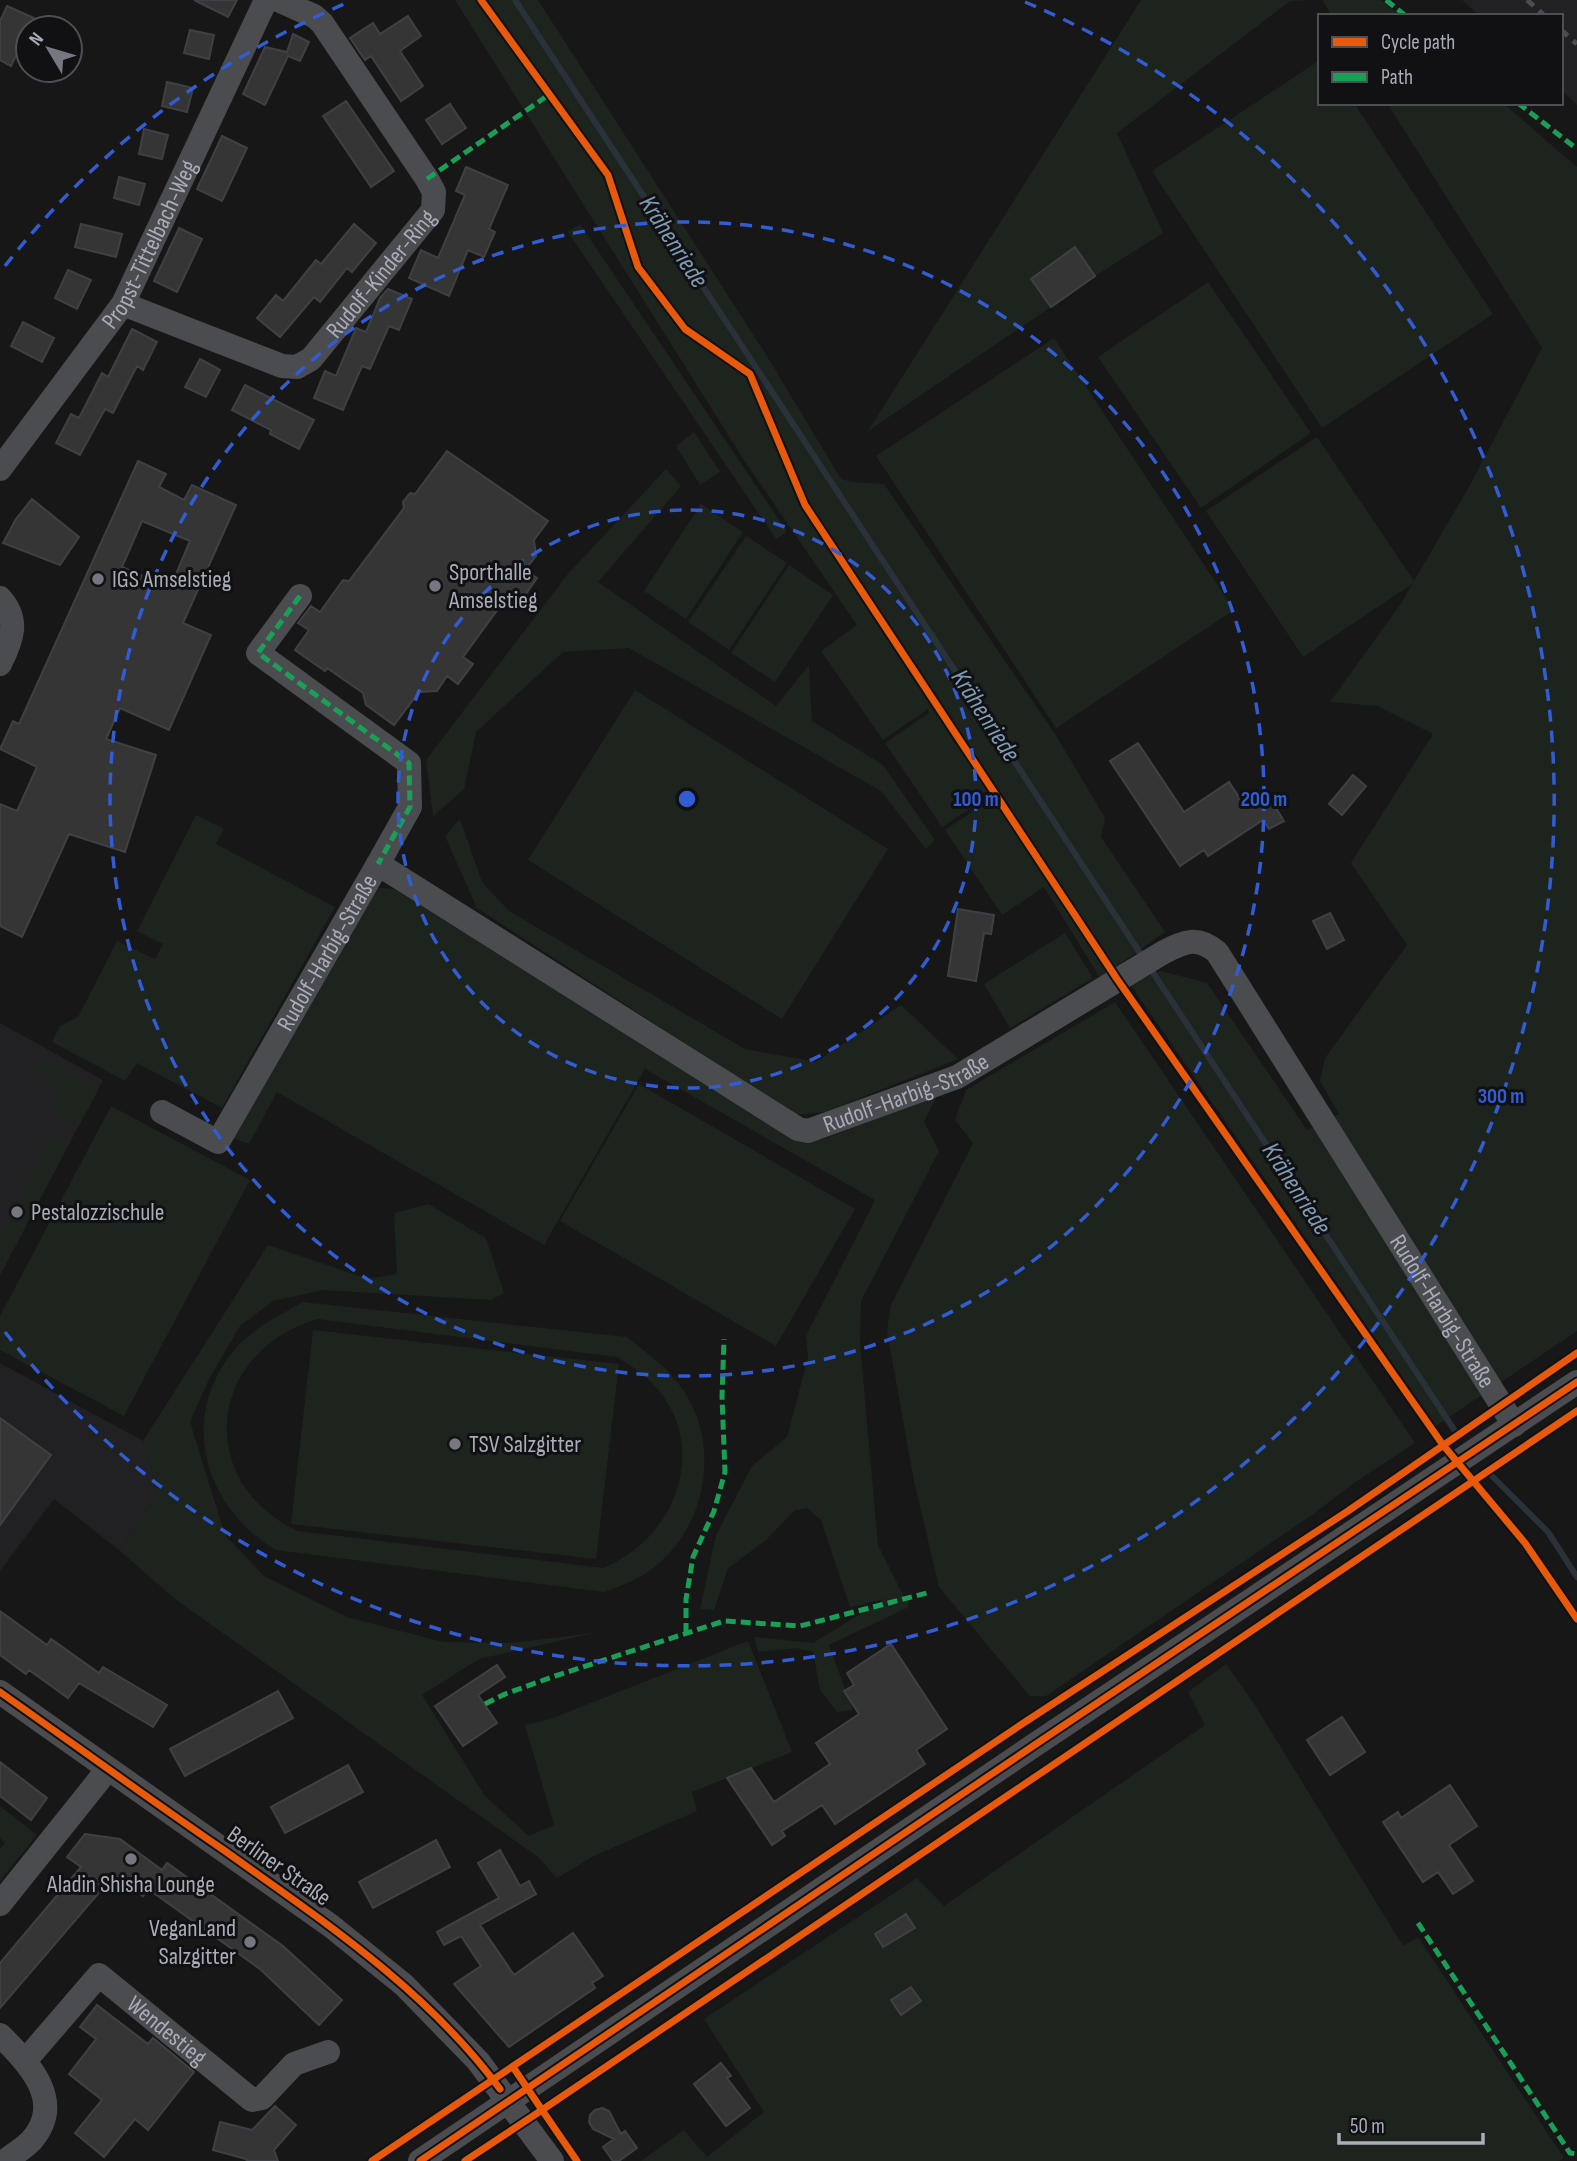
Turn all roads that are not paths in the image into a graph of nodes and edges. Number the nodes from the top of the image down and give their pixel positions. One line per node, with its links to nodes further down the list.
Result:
1 (266, 0): 3 (street, Propst-Tittelbach-Weg)
2 (278, 0): 3 (street, Rudolf-Kinder-Ring)
3 (123, 304): 4 (street, Propst-Tittelbach-Weg)
4 (0, 469)
5 (300, 596): 8 (street)
6 (0, 598): 7 (street)
7 (0, 664)
8 (378, 864): 9 (street, Rudolf-Harbig-Straße); 11 (street, Rudolf-Harbig-Straße)
9 (162, 1112)
10 (1577, 1382): 11 (street)
11 (1514, 1425): 18 (street)
12 (0, 1692): 13 (street, Berliner Straße)
13 (108, 1769): 14 (street); 18 (street, Berliner Straße)
14 (0, 1904)
15 (0, 2035): 17 (street)
16 (328, 2052): 17 (street, Wendestieg)
17 (25, 2061): 19 (street)
18 (509, 2101): 20 (street); 21 (street, Berliner Straße)
19 (5, 2161)
20 (420, 2161)
21 (552, 2161)

